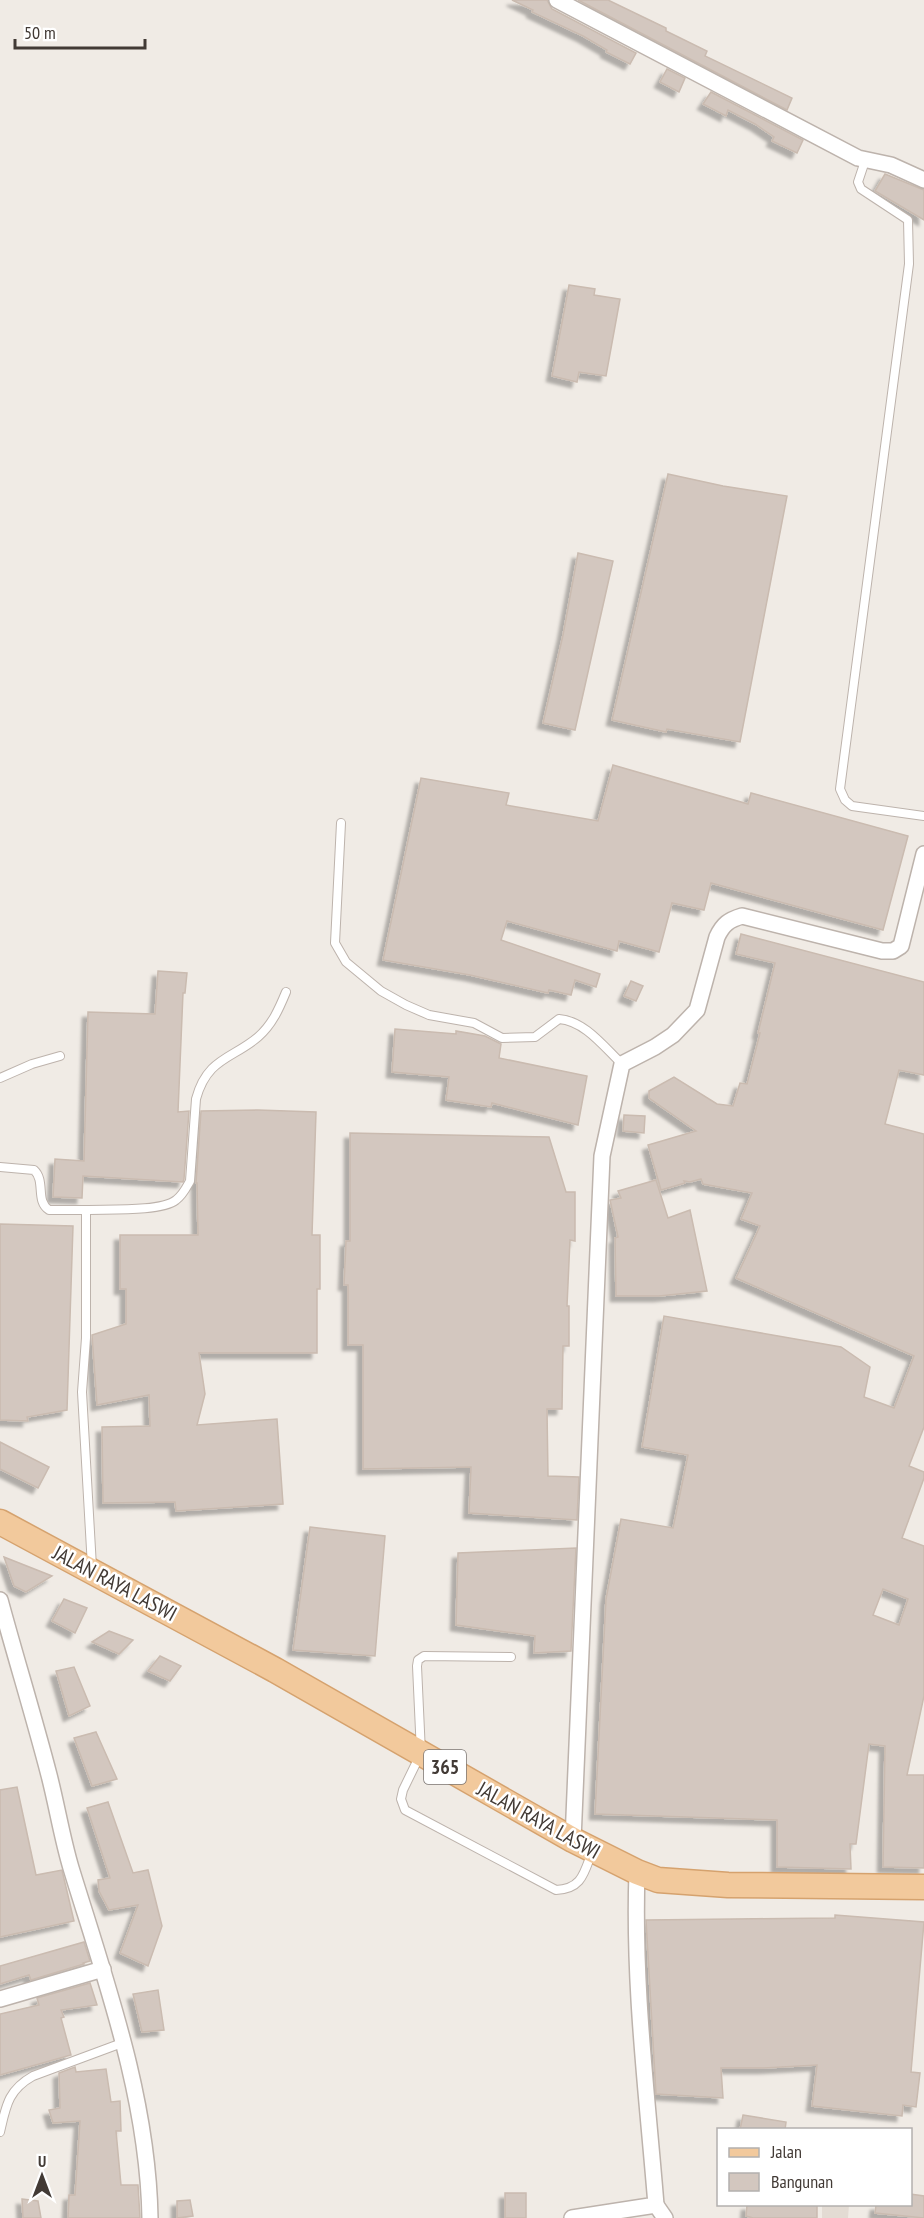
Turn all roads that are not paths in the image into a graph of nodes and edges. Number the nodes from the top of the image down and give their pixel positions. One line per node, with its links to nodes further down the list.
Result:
1 (556, 0): 2 (street)
2 (865, 161): 3 (street); 4 (lane)
3 (924, 180)
4 (924, 816)
5 (341, 823): 9 (lane)
6 (924, 854): 9 (street)
7 (286, 992): 12 (lane)
8 (60, 1056): 10 (lane)
9 (622, 1064): 18 (street)
10 (0, 1078)
11 (0, 1167): 12 (lane)
12 (86, 1210): 14 (lane)
13 (0, 1522): 14 (main road, JALAN RAYA LASWI / 365)
14 (93, 1571): 17 (main road, JALAN RAYA LASWI / 365)
15 (0, 1600): 21 (street)
16 (511, 1657): 17 (lane)
17 (421, 1753): 18 (main road, JALAN RAYA LASWI / 365); 18 (lane)
18 (583, 1846): 19 (main road, JALAN RAYA LASWI / 365)
19 (637, 1872): 20 (main road, JALAN RAYA LASWI / 365); 25 (street)
20 (924, 1887)
21 (103, 1969): 22 (street); 23 (street)
22 (0, 1999)
23 (122, 2043): 24 (lane); 26 (street)
24 (0, 2132)
25 (656, 2205): 27 (street); 28 (street)
26 (150, 2218)
27 (572, 2218)
28 (665, 2218)

